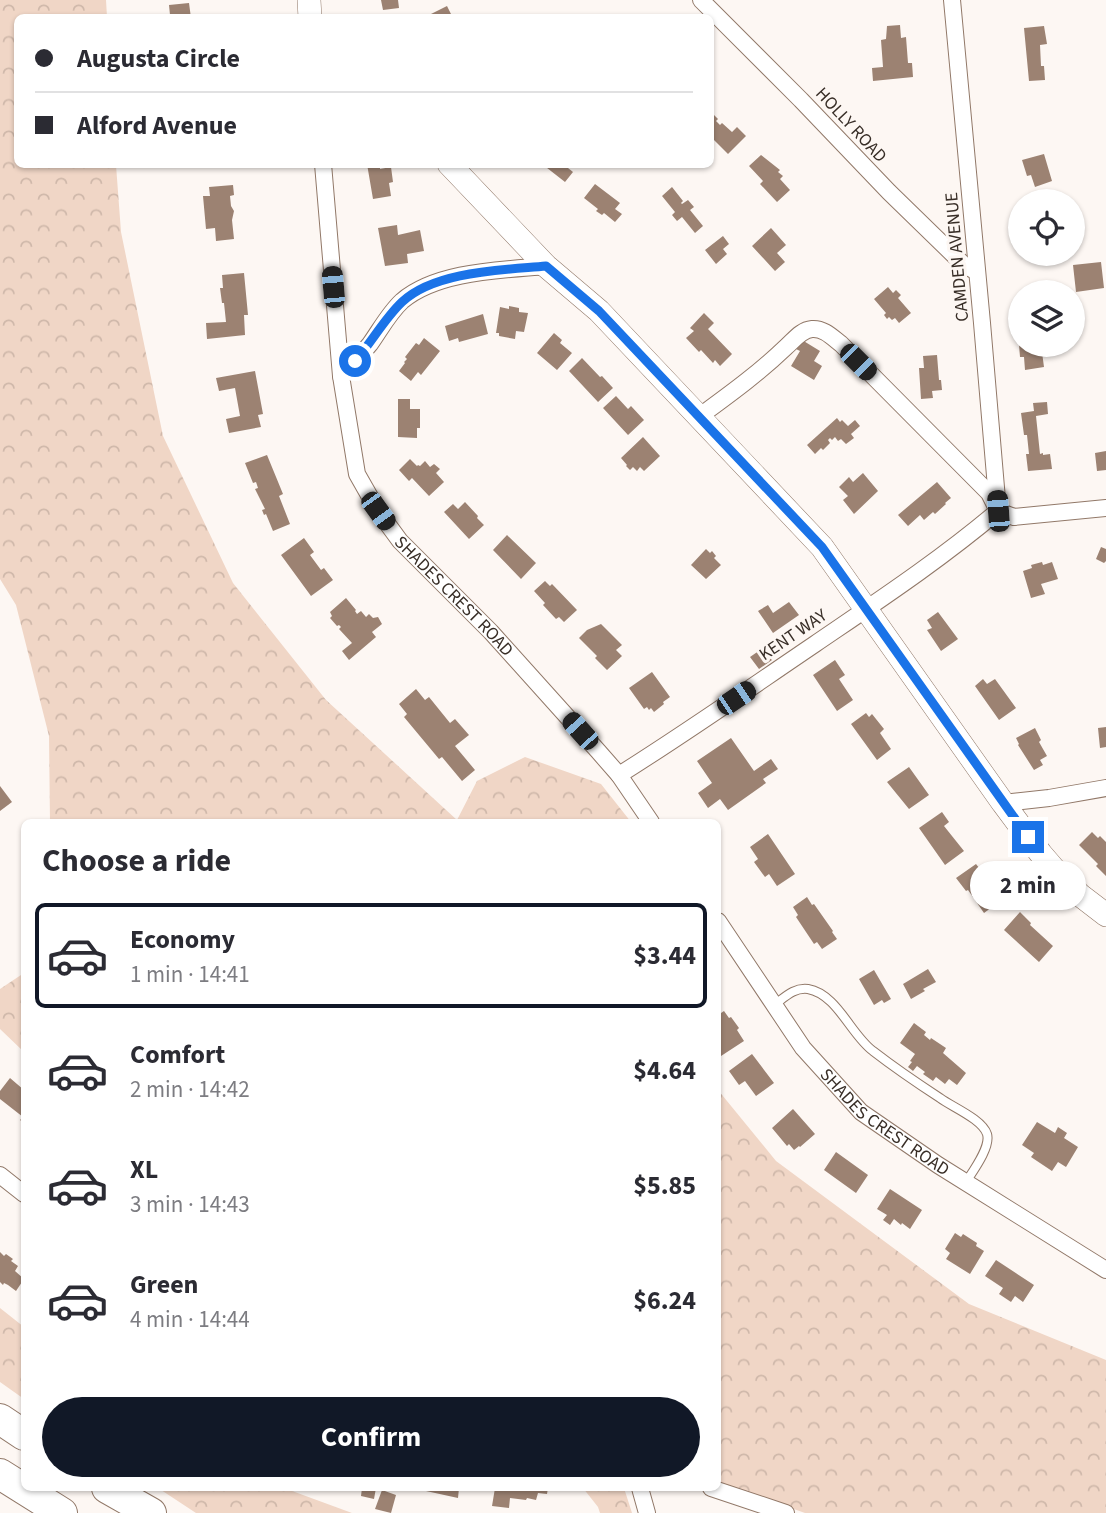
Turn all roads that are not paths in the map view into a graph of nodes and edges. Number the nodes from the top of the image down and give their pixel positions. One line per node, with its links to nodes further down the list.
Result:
1 (701, 0): 6 (street, HOLLY ROAD)
2 (952, 0): 6 (street, CAMDEN AVENUE)
3 (323, 168): 7 (street, SHADES CREST ROAD)
4 (453, 168): 5 (street)
5 (546, 266): 7 (street); 8 (street)
6 (977, 272): 10 (street, CAMDEN AVENUE)
7 (341, 376): 12 (street, SHADES CREST ROAD)
8 (700, 416): 10 (street); 11 (street)
9 (1106, 508): 10 (street)
10 (998, 511): 11 (street, KENT WAY)
11 (867, 609): 12 (street, KENT WAY); 14 (street)
12 (619, 775): 15 (street, SHADES CREST ROAD)
13 (1106, 788): 14 (street)
14 (1003, 803): 16 (street)
15 (649, 819)
16 (1106, 915)
17 (721, 926): 18 (street, SHADES CREST ROAD)
18 (774, 1005): 20 (street, SHADES CREST ROAD); 20 (lane)
19 (0, 1175): 21 (street)
20 (966, 1182): 22 (street, SHADES CREST ROAD)
21 (21, 1192)
22 (1106, 1270)
23 (0, 1419): 24 (highway)
24 (21, 1433)
25 (0, 1474): 26 (highway)
26 (21, 1487)
27 (27, 1491): 31 (highway)
28 (112, 1491): 32 (highway)
29 (641, 1491): 33 (street)
30 (720, 1491): 34 (street)
31 (62, 1513)
32 (151, 1513)
33 (647, 1513)
34 (786, 1513)

